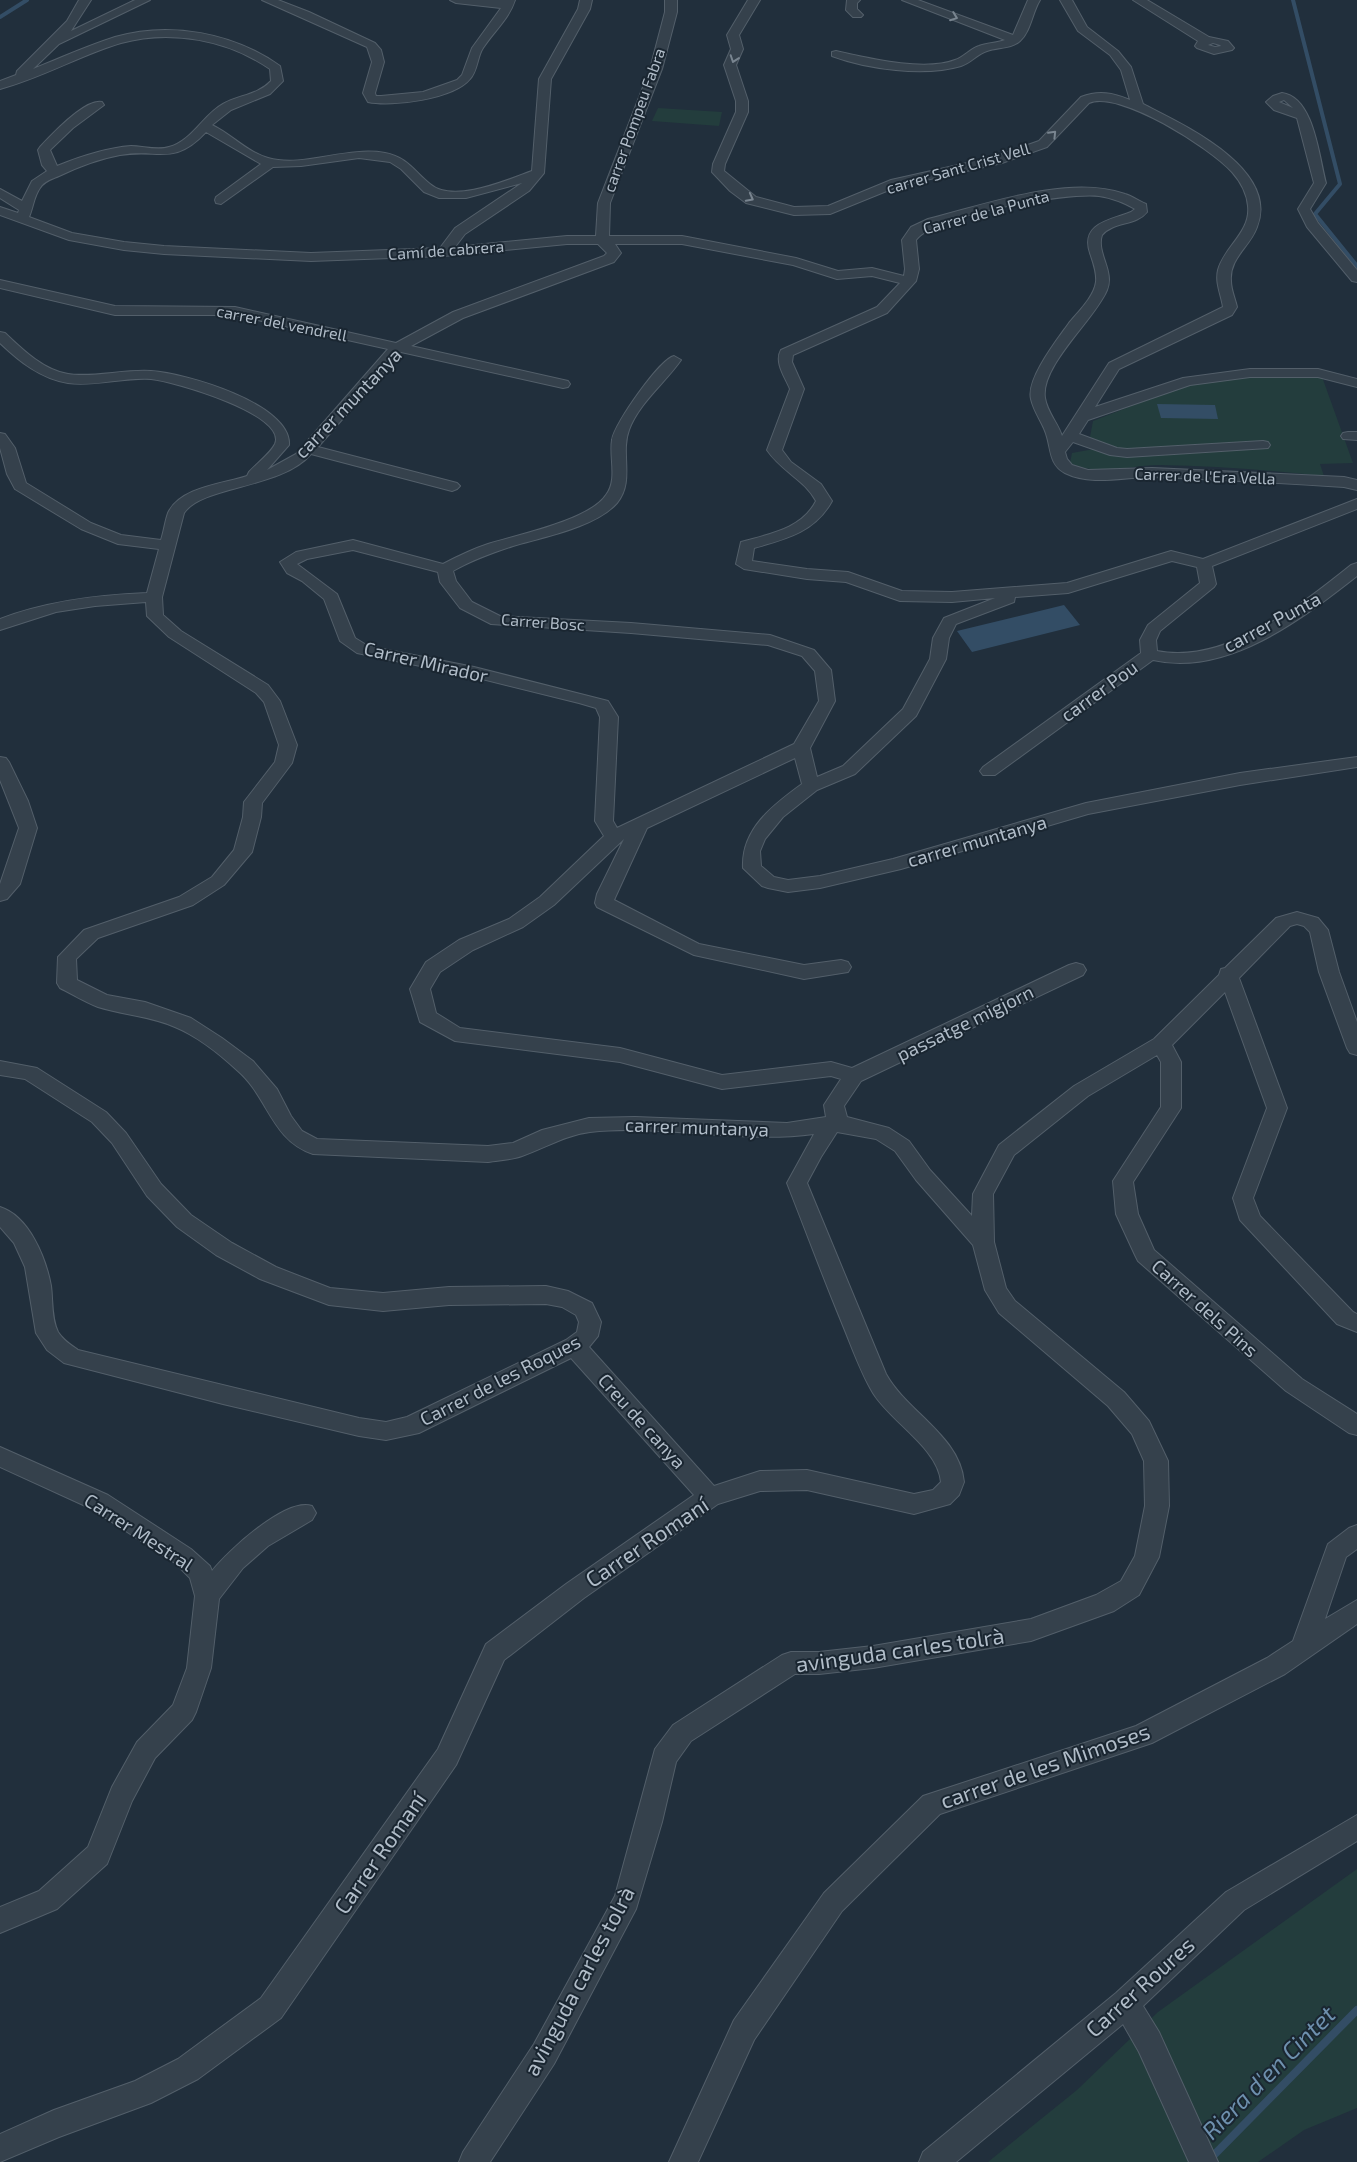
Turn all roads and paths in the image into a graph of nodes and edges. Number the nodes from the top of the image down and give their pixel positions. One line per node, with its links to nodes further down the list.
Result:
1 (85, 0): 17 (street)
2 (144, 0): 17 (street)
3 (268, 0): 12 (street)
4 (456, 0): 12 (street)
5 (586, 0): 28 (street)
6 (671, 0): 33 (street, carrer Pompeu Fabra)
7 (754, 0): 23 (street, carrer Sant Crist Vell, one-way to 23)
8 (854, 0): 14 (street)
9 (908, 0): 15 (street, one-way to 15)
10 (1066, 0): 23 (street)
11 (1139, 0): 16 (street)
12 (509, 2)
13 (1028, 2): 15 (street)
14 (857, 15)
15 (1015, 40): 18 (street)
16 (1207, 41)
17 (53, 44): 19 (street)
18 (836, 54)
19 (13, 81): 20 (street); 21 (street); 25 (street)
20 (0, 86)
21 (0, 95)
22 (98, 105): 27 (street)
23 (1138, 106): 43 (street)
24 (1303, 116): 35 (street)
25 (206, 127): 26 (street); 27 (street)
26 (272, 162): 28 (street); 30 (street)
27 (56, 173): 32 (street)
28 (538, 174): 34 (street)
29 (0, 193): 32 (street, Camí de cabrera)
30 (221, 200)
31 (0, 211): 32 (street)
32 (24, 214): 34 (street, Camí de cabrera)
33 (602, 241): 34 (street, Camí de cabrera); 36 (street, Camí de cabrera); 39 (street, carrer muntanya)
34 (444, 252)
35 (1357, 278)
36 (909, 281): 50 (street, Carrer de la Punta); 59 (street)
37 (0, 284): 39 (street, carrer del vendrell)
38 (0, 336): 51 (street)
39 (398, 347): 42 (street, carrer del vendrell); 49 (street, carrer muntanya)
40 (674, 360): 58 (street)
41 (1357, 383): 44 (street)
42 (563, 384)
43 (1096, 393): 44 (street); 45 (street)
44 (1126, 402): 45 (street)
45 (1081, 418): 46 (street)
46 (1070, 436): 48 (street); 50 (street)
47 (0, 437): 55 (street)
48 (1263, 445)
49 (308, 449): 51 (street, carrer muntanya); 53 (street)
50 (1058, 455): 52 (street, Carrer de l'Era Vella)
51 (244, 481): 55 (street, carrer muntanya)
52 (1357, 485)
53 (452, 486)
54 (1357, 504): 56 (street)
55 (168, 545): 60 (street, carrer muntanya)
56 (1204, 564): 59 (street); 62 (street, carrer Pou)
57 (1357, 568): 62 (street, carrer Punta)
58 (446, 569): 63 (street, Carrer Bosc); 69 (street, Carrer Mirador)
59 (1030, 591): 67 (street, carrer muntanya)
60 (154, 597): 61 (street); 78 (street, carrer muntanya)
61 (0, 625)
62 (1150, 654): 66 (street, carrer Pou)
63 (801, 748): 67 (street); 68 (street)
64 (0, 762): 70 (street)
65 (1357, 762): 67 (street, carrer muntanya)
66 (989, 771)
67 (811, 786)
68 (640, 825): 69 (street); 71 (street)
69 (614, 837): 77 (street)
70 (0, 895)
71 (841, 967)
72 (1076, 970): 77 (street, passatge migjorn)
73 (1228, 974): 74 (street); 75 (street); 81 (street)
74 (1161, 1044): 80 (street); 83 (street, Carrer dels Pins)
75 (1357, 1048)
76 (0, 1068): 82 (street, Carrer de les Roques)
77 (854, 1076): 78 (street)
78 (832, 1124): 80 (street); 85 (street, Carrer Romaní)
79 (0, 1215): 82 (street, Carrer de les Roques)
80 (983, 1242): 95 (street, avinguda carles tolrà)
81 (1357, 1323)
82 (574, 1346): 85 (street, Creu de canya)
83 (1357, 1426)
84 (0, 1457): 88 (street, Carrer Mestral)
85 (710, 1497): 94 (street, Carrer Romaní)
86 (304, 1513): 88 (street)
87 (1357, 1535): 90 (street)
88 (207, 1596): 92 (street)
89 (1357, 1611): 90 (street, carrer de les Mimoses)
90 (1303, 1648): 96 (street, carrer de les Mimoses)
91 (1357, 1827): 93 (street, Carrer Roures)
92 (0, 1920)
93 (1126, 2003): 97 (street, Carrer Roures); 98 (street)
94 (0, 2149)
95 (473, 2162)
96 (683, 2162)
97 (933, 2162)
98 (1204, 2162)

